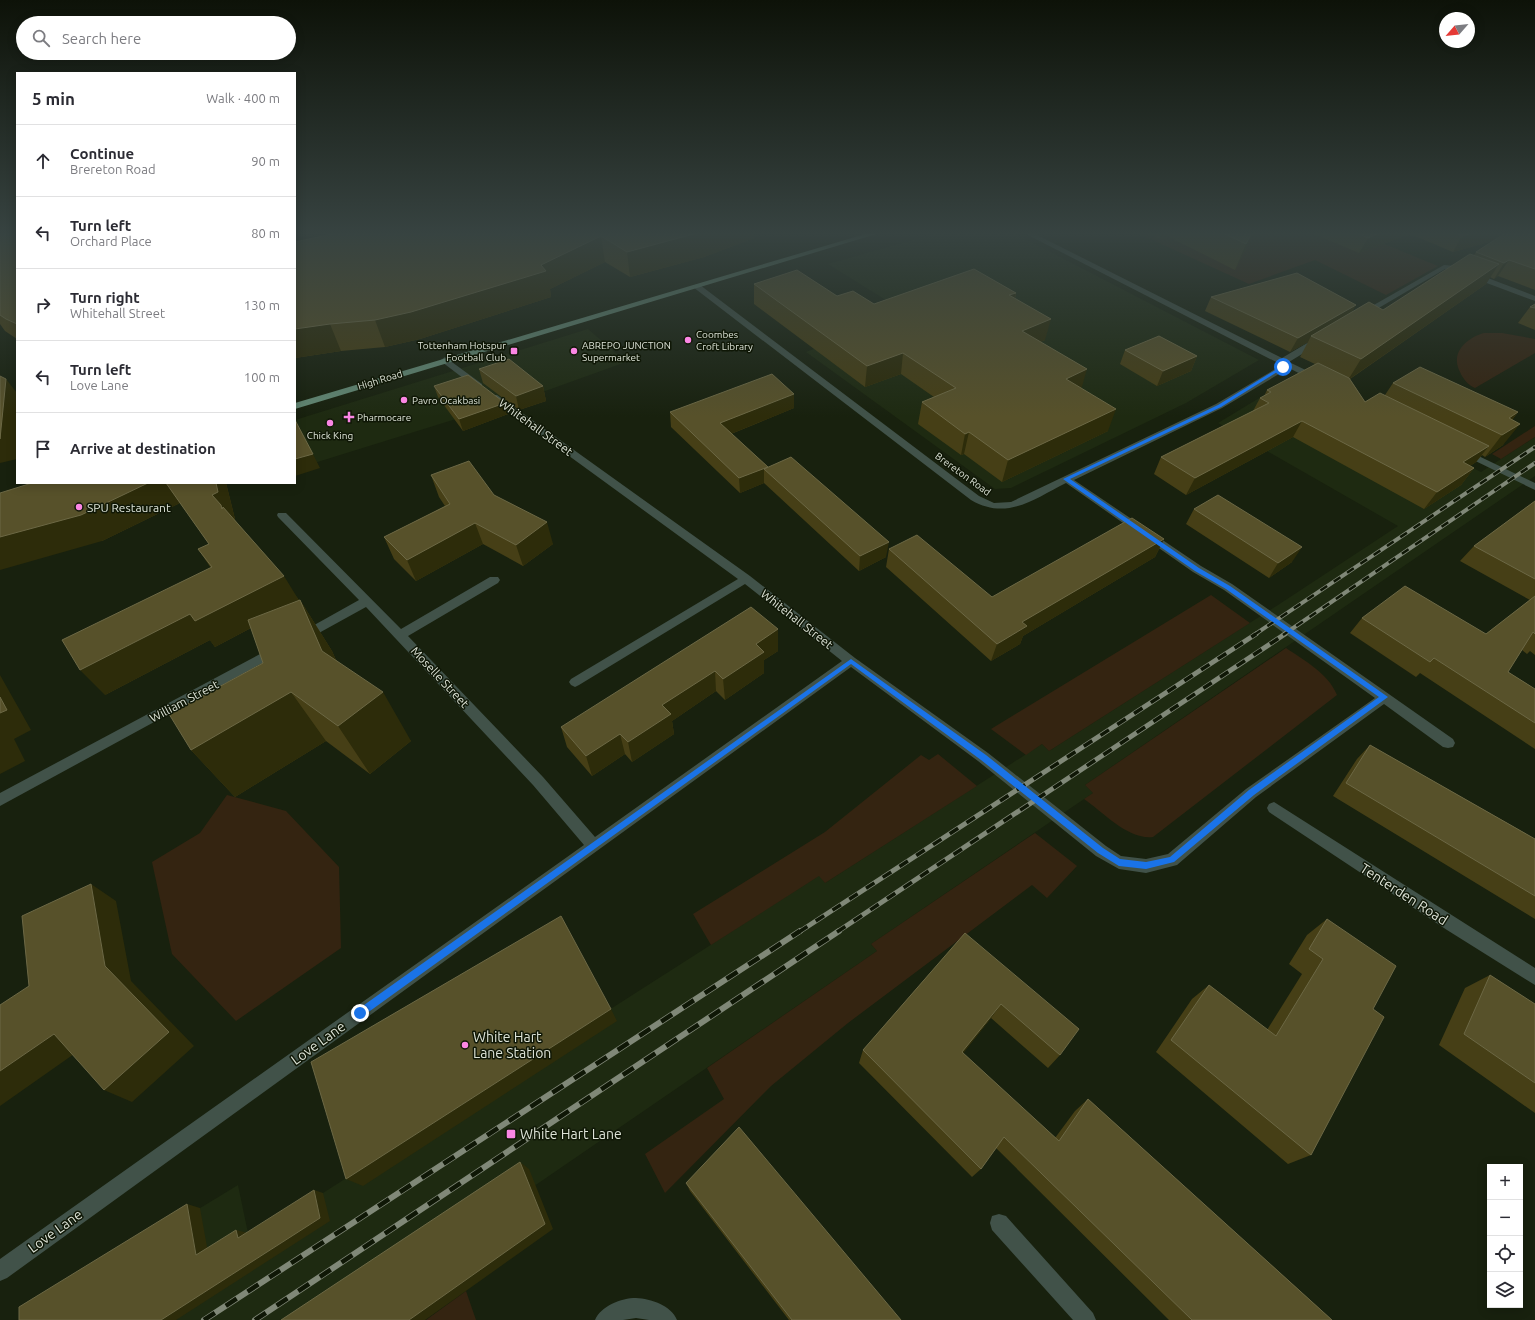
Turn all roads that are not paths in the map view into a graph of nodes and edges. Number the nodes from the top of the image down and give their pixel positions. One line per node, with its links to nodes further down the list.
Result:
1 (674, 294): 9 (main road, High Road)
2 (706, 294): 14 (street, Brereton Road)
3 (1147, 294): 10 (street)
4 (1398, 294): 7 (street)
5 (1521, 294): 6 (street)
6 (1535, 299)
7 (1354, 319)
8 (1324, 337): 10 (street, Brereton Road)
9 (445, 360): 12 (main road, High Road); 17 (street, Whitehall Street)
10 (1285, 363): 11 (street); 14 (street, Brereton Road)
11 (1324, 382)
12 (296, 406)
13 (1453, 446): 15 (street)
14 (1066, 479): 23 (street)
15 (1535, 487)
16 (282, 514): 19 (street, Moselle Street)
17 (746, 579): 21 (street, Whitehall Street); 22 (street)
18 (494, 580): 20 (street)
19 (367, 601): 20 (street, Moselle Street); 25 (street, William Street)
20 (400, 635): 27 (street, Moselle Street)
21 (851, 661): 23 (street, Whitehall Street); 27 (street, Love Lane)
22 (575, 682)
23 (1384, 697): 24 (street)
24 (1448, 743)
25 (0, 800)
26 (1274, 808): 28 (street, Tenterden Road)
27 (594, 845): 30 (street, Love Lane)
28 (1535, 977)
29 (999, 1223): 33 (street)
30 (0, 1270)
31 (605, 1320): 32 (street)
32 (668, 1320)
33 (1086, 1320)

